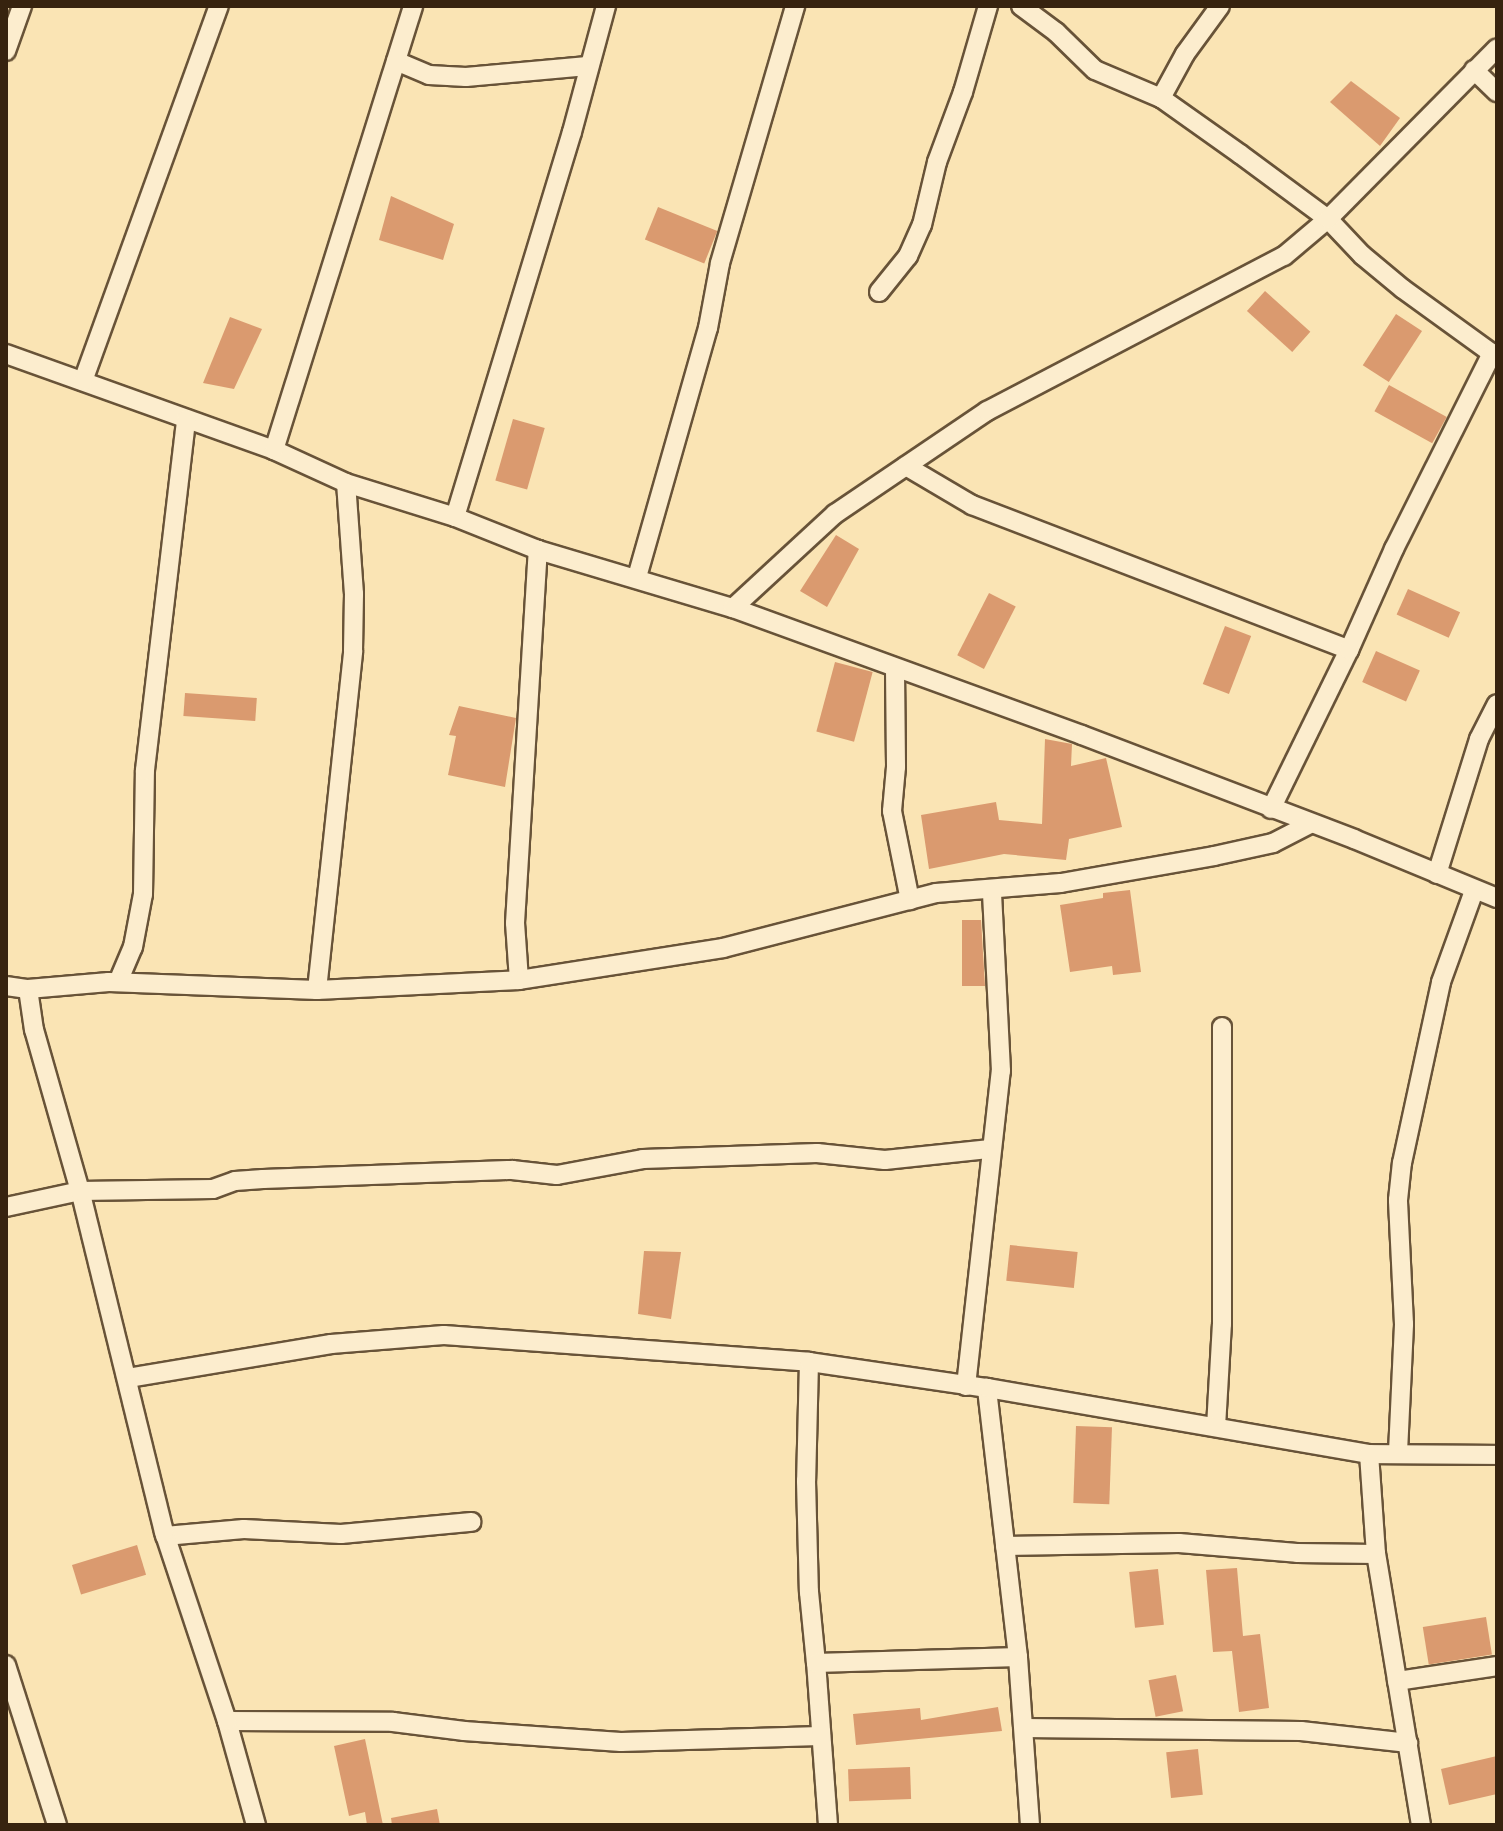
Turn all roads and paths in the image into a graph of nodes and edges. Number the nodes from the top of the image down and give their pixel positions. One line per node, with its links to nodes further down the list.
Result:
1 (22, 6): 10 (street)
2 (219, 6): 20 (street)
3 (413, 6): 11 (street)
4 (606, 6): 12 (street)
5 (795, 6): 27 (street)
6 (988, 6): 17 (street)
7 (1021, 6): 15 (street)
8 (1220, 6): 15 (street)
9 (1497, 48): 13 (street)
10 (6, 51)
11 (396, 61): 12 (street); 22 (street)
12 (588, 66): 25 (street)
13 (1474, 70): 14 (street); 16 (street)
14 (1497, 92)
15 (1161, 98): 16 (street)
16 (1328, 219): 18 (street); 23 (street)
17 (879, 292)
18 (1495, 355): 29 (street)
19 (7, 357): 20 (street)
20 (83, 381): 21 (street)
21 (186, 419): 22 (street); 40 (street)
22 (274, 450): 24 (street)
23 (906, 466): 28 (street); 29 (street)
24 (346, 483): 25 (street); 43 (street)
25 (455, 517): 26 (street)
26 (538, 550): 27 (street); 39 (street)
27 (637, 577): 28 (street)
28 (733, 608): 30 (street)
29 (1349, 650): 32 (street)
30 (895, 670): 32 (street); 38 (street)
31 (1497, 704): 34 (street)
32 (1271, 809): 33 (street)
33 (1310, 824): 34 (street); 35 (street)
34 (1437, 874): 36 (street)
35 (992, 891): 38 (street); 45 (street)
36 (1474, 891): 37 (street); 53 (street)
37 (1497, 898)
38 (910, 900): 39 (street)
39 (519, 980): 43 (street)
40 (118, 982): 42 (street); 43 (street)
41 (6, 986): 42 (street)
42 (28, 989): 46 (street)
43 (317, 990)
44 (1222, 1027): 52 (street)
45 (990, 1149): 46 (street); 50 (street)
46 (80, 1191): 47 (street); 49 (street)
47 (6, 1207)
48 (809, 1362): 49 (street); 50 (street); 61 (street)
49 (128, 1378): 57 (street)
50 (966, 1386): 51 (street)
51 (987, 1388): 52 (street); 58 (street)
52 (1216, 1427): 54 (street)
53 (1398, 1452): 54 (street); 55 (street)
54 (1369, 1454): 59 (street)
55 (1497, 1455)
56 (471, 1522): 57 (street)
57 (165, 1536): 65 (street)
58 (1005, 1546): 59 (street); 60 (street)
59 (1376, 1554): 64 (street)
60 (1018, 1657): 61 (street); 66 (street)
61 (816, 1663): 67 (street)
62 (6, 1665): 69 (street)
63 (1497, 1666): 64 (street)
64 (1397, 1681): 68 (street)
65 (227, 1721): 67 (street); 70 (street)
66 (1024, 1728): 68 (street); 72 (street)
67 (820, 1736): 71 (street)
68 (1408, 1743): 73 (street)
69 (57, 1825)
70 (256, 1825)
71 (828, 1825)
72 (1030, 1825)
73 (1421, 1825)

